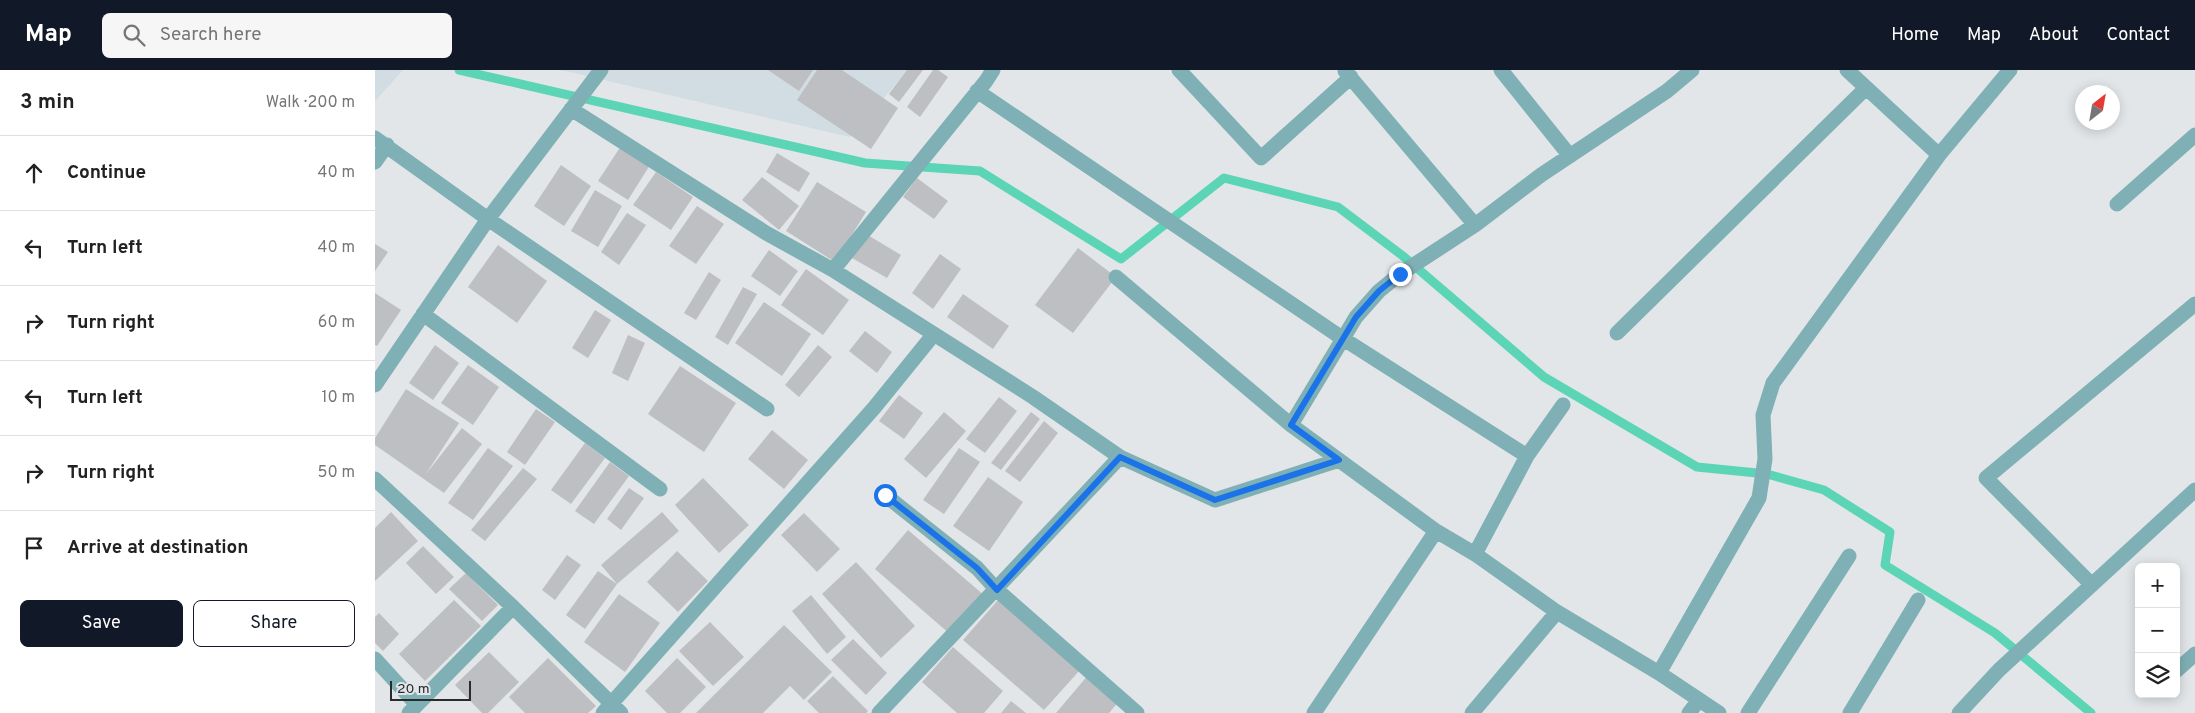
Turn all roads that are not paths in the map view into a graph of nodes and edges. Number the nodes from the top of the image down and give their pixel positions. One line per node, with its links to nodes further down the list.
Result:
1 (601, 70): 11 (street)
2 (993, 70): 10 (street)
3 (1179, 70): 8 (street)
4 (1501, 70): 15 (street)
5 (1692, 70): 15 (street)
6 (1847, 70): 9 (street)
7 (2010, 70): 14 (street)
8 (1348, 74): 19 (street)
9 (1866, 88): 14 (street); 24 (street)
10 (977, 91): 20 (street); 26 (street)
11 (572, 108): 18 (street); 20 (street)
12 (2195, 135): 17 (street)
13 (381, 142): 16 (street); 18 (street)
14 (1939, 155): 49 (street)
15 (1570, 156): 19 (street)
16 (375, 162)
17 (2117, 204)
18 (488, 219): 23 (street); 29 (street)
19 (1475, 224): 26 (street)
20 (833, 270): 25 (street)
21 (1116, 276): 30 (street)
22 (2195, 304): 41 (street)
23 (423, 314): 27 (street); 35 (street)
24 (1617, 333)
25 (934, 334): 32 (street); 52 (street)
26 (1342, 338): 30 (street); 31 (street)
27 (375, 385)
28 (1563, 405): 31 (street)
29 (767, 409)
30 (1291, 425): 33 (street)
31 (1527, 456): 39 (street)
32 (1120, 457): 33 (street); 42 (street)
33 (1339, 460): 38 (street)
34 (375, 479): 44 (street)
35 (660, 489)
36 (2195, 490): 41 (street)
37 (885, 495): 42 (street)
38 (1436, 531): 39 (street); 55 (street)
39 (1475, 554): 45 (street)
40 (1849, 556): 59 (street)
41 (2092, 585): 61 (street)
42 (997, 590): 53 (street); 54 (street)
43 (1918, 600): 60 (street)
44 (513, 607): 51 (street); 52 (street)
45 (1557, 612): 49 (street); 56 (street)
46 (2195, 654): 48 (street)
47 (375, 659): 51 (street)
48 (2180, 667)
49 (1659, 672): 50 (street)
50 (1699, 700): 57 (street); 58 (street)
51 (413, 709)
52 (612, 710)
53 (879, 713)
54 (1136, 713)
55 (1314, 713)
56 (1472, 713)
57 (1689, 713)
58 (1719, 713)
59 (1748, 713)
60 (1850, 713)
61 (1959, 713)

